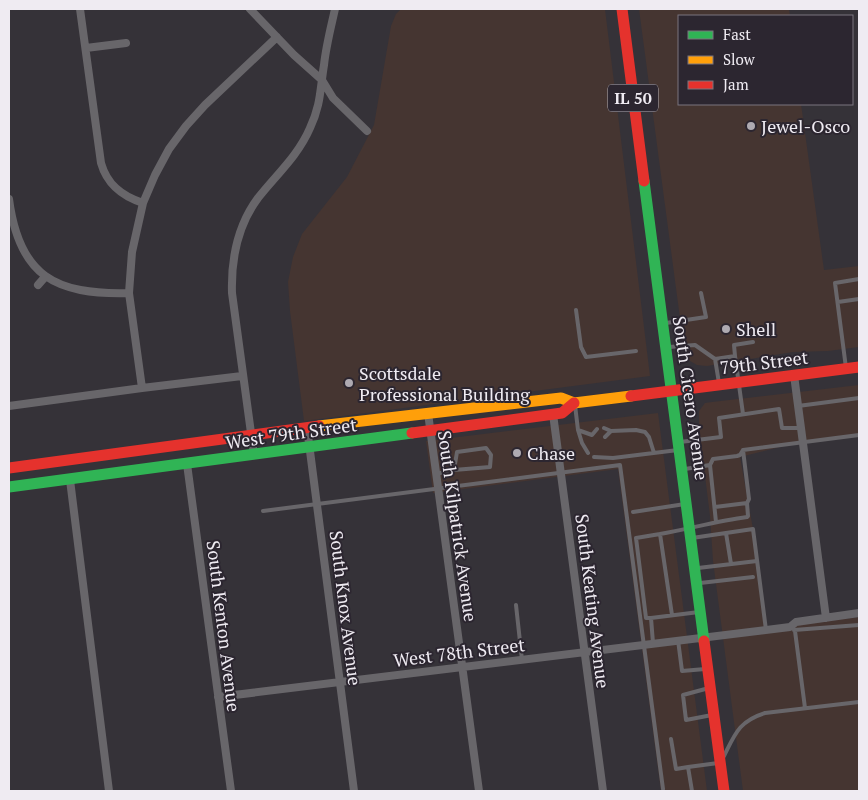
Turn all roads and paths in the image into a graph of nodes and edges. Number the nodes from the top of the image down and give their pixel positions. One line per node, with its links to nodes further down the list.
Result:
1 (80, 9): 7 (street)
2 (250, 9): 5 (street)
3 (335, 9): 8 (street)
4 (622, 9): 20 (main road, South Cicero Avenue / IL 50)
5 (277, 37): 8 (street); 11 (street)
6 (126, 43): 7 (street)
7 (86, 48): 11 (street)
8 (322, 80): 9 (street); 28 (street)
9 (367, 131)
10 (9, 199): 12 (street)
11 (143, 203): 15 (street)
12 (45, 277): 14 (street); 15 (street)
13 (859, 280): 18 (lane)
14 (38, 285)
15 (129, 293): 32 (street)
16 (702, 293): 20 (lane)
17 (859, 299): 18 (lane)
18 (838, 302): 26 (lane)
19 (576, 310): 23 (lane)
20 (663, 324): 22 (main road, South Cicero Avenue / IL 50)
21 (753, 342): 24 (lane)
22 (667, 348): 25 (lane); 33 (main road, South Cicero Avenue / IL 50)
23 (636, 351)
24 (736, 356): 25 (lane); 30 (lane)
25 (715, 359): 31 (lane)
26 (846, 369): 27 (main road, 79th Street); 29 (main road, 79th Street)
27 (859, 370)
28 (242, 376): 32 (street); 48 (street)
29 (794, 376): 30 (main road, 79th Street); 37 (street)
30 (740, 383): 31 (main road, 79th Street); 40 (lane)
31 (719, 385): 33 (main road, 79th Street)
32 (142, 388): 36 (street)
33 (673, 391): 35 (main road, West 79th Street); 54 (main road, South Cicero Avenue / IL 50)
34 (859, 398): 37 (lane)
35 (574, 403): 38 (main road, West 79th Street); 39 (main road, West 79th Street); 45 (lane)
36 (9, 406)
37 (798, 406): 43 (street)
38 (428, 413): 41 (main road, West 79th Street); 46 (street, South Kilpatrick Avenue)
39 (553, 414): 46 (main road, West 79th Street); 66 (street, South Keating Avenue)
40 (743, 414): 43 (lane); 54 (lane)
41 (307, 428): 48 (main road, West 79th Street); 55 (street, South Knox Avenue)
42 (604, 428): 47 (lane)
43 (801, 428): 53 (street)
44 (597, 429): 49 (lane)
45 (578, 430): 49 (lane); 57 (lane)
46 (431, 431): 55 (main road, West 79th Street); 67 (street, South Kilpatrick Avenue)
47 (611, 431): 51 (lane); 58 (lane)
48 (251, 435): 59 (street); 63 (main road, West 79th Street)
49 (592, 435): 52 (lane)
50 (859, 435): 53 (lane)
51 (605, 437)
52 (598, 438)
53 (803, 442): 56 (lane); 91 (street)
54 (680, 446): 58 (lane); 64 (main road, South Cicero Avenue / IL 50)
55 (310, 448): 59 (main road, West 79th Street); 73 (street, South Knox Avenue)
56 (743, 450): 62 (lane); 71 (lane)
57 (588, 453)
58 (654, 453): 60 (lane)
59 (254, 455): 61 (main road, West 79th Street)
60 (594, 457)
61 (187, 464): 68 (main road, West 79th Street); 105 (street, South Kenton Avenue)
62 (710, 465): 64 (lane); 74 (lane)
63 (9, 468)
64 (683, 469): 72 (main road, South Cicero Avenue / IL 50)
65 (454, 470): 65 (lane); 67 (lane)
66 (561, 472): 70 (lane); 98 (lane); 99 (street, South Keating Avenue)
67 (436, 474): 70 (street, South Kilpatrick Avenue)
68 (70, 480): 69 (main road, West 79th Street); 113 (street)
69 (9, 488)
70 (438, 488): 73 (lane); 101 (street, South Kilpatrick Avenue)
71 (747, 503): 74 (lane); 77 (lane)
72 (687, 504): 76 (lane); 80 (main road, South Cicero Avenue / IL 50)
73 (317, 505): 75 (lane); 103 (street, South Knox Avenue)
74 (715, 507): 77 (lane)
75 (263, 511)
76 (633, 512)
77 (716, 522): 80 (lane)
78 (726, 533): 80 (lane); 81 (lane); 82 (lane)
79 (660, 534): 80 (lane); 89 (lane); 90 (lane)
80 (691, 534): 83 (main road, South Cicero Avenue / IL 50)
81 (757, 561): 82 (lane); 94 (lane)
82 (730, 564): 83 (lane)
83 (696, 568): 85 (main road, South Cicero Avenue / IL 50)
84 (753, 577): 85 (lane)
85 (698, 584): 87 (main road, South Cicero Avenue / IL 50)
86 (516, 605): 100 (lane)
87 (701, 611): 89 (lane); 95 (main road, South Cicero Avenue / IL 50)
88 (859, 614): 91 (street, West 78th Street)
89 (672, 615): 90 (lane)
90 (650, 618): 97 (lane)
91 (826, 618): 93 (street, West 78th Street)
92 (859, 625): 93 (lane)
93 (792, 629): 94 (street, West 78th Street); 107 (lane)
94 (766, 630): 95 (street, West 78th Street)
95 (704, 637): 96 (street, West 78th Street); 102 (main road, South Cicero Avenue / IL 50)
96 (678, 640): 97 (street, West 78th Street); 102 (lane)
97 (653, 643): 98 (street, West 78th Street)
98 (644, 645): 99 (street, West 78th Street); 112 (lane)
99 (584, 652): 100 (street, West 78th Street); 117 (street, South Keating Avenue)
100 (522, 660): 101 (street, West 78th Street)
101 (462, 667): 103 (street, West 78th Street); 116 (street, South Kilpatrick Avenue)
102 (708, 668): 104 (main road, South Cicero Avenue / IL 50)
103 (340, 682): 105 (street, West 78th Street); 115 (street, South Knox Avenue)
104 (711, 688): 108 (main road, South Cicero Avenue / IL 50); 108 (lane)
105 (218, 697): 114 (street, South Kenton Avenue)
106 (859, 702): 107 (lane)
107 (805, 708): 110 (lane)
108 (714, 715): 110 (main road, South Cicero Avenue / IL 50)
109 (670, 739): 111 (lane)
110 (720, 762): 111 (lane); 119 (main road, South Cicero Avenue / IL 50)
111 (688, 767): 118 (lane)
112 (663, 789)
113 (109, 791)
114 (231, 791)
115 (354, 791)
116 (479, 791)
117 (603, 791)
118 (692, 791)
119 (724, 791)

